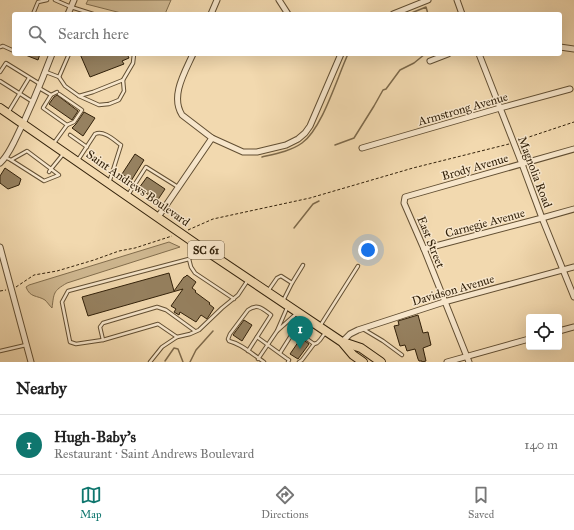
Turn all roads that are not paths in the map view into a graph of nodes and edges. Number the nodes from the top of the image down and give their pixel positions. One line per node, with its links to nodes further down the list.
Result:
1 (33, 0): 10 (lane)
2 (48, 0): 10 (lane)
3 (55, 0): 9 (lane)
4 (74, 0): 11 (street)
5 (218, 0): 15 (street)
6 (279, 0): 16 (street)
7 (428, 0): 17 (street)
8 (457, 0): 18 (street)
9 (59, 1): 11 (lane)
10 (38, 2): 12 (lane)
11 (71, 7): 13 (street); 14 (lane)
12 (34, 12)
13 (69, 12)
14 (85, 12)
15 (212, 12)
16 (287, 12)
17 (398, 12)
18 (461, 12)
19 (0, 47): 22 (lane)
20 (562, 47): 21 (street)
21 (574, 49)
22 (12, 50)
23 (51, 56): 32 (street)
24 (68, 56): 33 (lane)
25 (134, 56): 35 (lane)
26 (192, 56): 49 (street)
27 (338, 56): 49 (street)
28 (443, 56): 30 (street)
29 (481, 56): 44 (street, Magnolia Road)
30 (430, 61)
31 (0, 72): 34 (lane)
32 (45, 72): 33 (lane); 37 (street)
33 (59, 76): 41 (lane)
34 (30, 78): 37 (lane); 39 (lane)
35 (123, 80): 41 (lane); 41 (lane)
36 (0, 81): 39 (lane)
37 (40, 86): 40 (lane); 42 (street)
38 (570, 89): 44 (street, Armstrong Avenue)
39 (19, 94): 42 (lane); 45 (lane)
40 (51, 95): 47 (lane); 47 (lane)
41 (79, 96)
42 (33, 102): 46 (street)
43 (0, 108): 45 (main road, Saint Andrews Boulevard / SC 61)
44 (500, 108): 52 (street, Armstrong Avenue); 63 (street, Magnolia Road)
45 (8, 114): 46 (main road, Saint Andrews Boulevard / SC 61)
46 (23, 124): 50 (main road, Saint Andrews Boulevard / SC 61); 55 (street)
47 (67, 125): 50 (lane)
48 (70, 135): 51 (lane)
49 (212, 138): 69 (street)
50 (53, 145): 54 (main road, Saint Andrews Boulevard / SC 61)
51 (87, 147): 60 (lane); 68 (lane)
52 (362, 148)
53 (574, 149): 63 (street, Brody Avenue)
54 (64, 153): 60 (main road, Saint Andrews Boulevard / SC 61); 66 (lane)
55 (5, 157): 57 (lane); 61 (street)
56 (35, 157): 57 (lane); 58 (lane); 59 (lane)
57 (11, 160): 66 (lane)
58 (31, 160)
59 (41, 162): 62 (lane); 64 (lane)
60 (78, 162): 68 (main road, Saint Andrews Boulevard / SC 61)
61 (0, 163)
62 (37, 164)
63 (522, 164): 71 (street, Brody Avenue); 74 (street, Magnolia Road)
64 (47, 166): 65 (lane); 66 (lane)
65 (43, 168)
66 (51, 169): 67 (lane)
67 (49, 172)
68 (109, 183): 70 (main road, Saint Andrews Boulevard / SC 61)
69 (179, 187): 70 (lane); 73 (street)
70 (127, 196): 73 (main road, Saint Andrews Boulevard / SC 61)
71 (405, 197): 77 (street, East Street)
72 (574, 208): 74 (street, Carnegie Avenue)
73 (158, 217): 75 (main road, Saint Andrews Boulevard / SC 61)
74 (542, 218): 77 (street, Carnegie Avenue); 82 (street, Magnolia Road)
75 (199, 246): 78 (lane); 83 (main road, Saint Andrews Boulevard / SC 61)
76 (0, 247): 103 (street)
77 (424, 249): 88 (street, East Street)
78 (189, 259): 87 (lane); 99 (lane)
79 (303, 265): 84 (lane)
80 (358, 266): 93 (lane)
81 (574, 267): 82 (street, Davidson Avenue)
82 (563, 270): 86 (street, Magnolia Road); 88 (street, Davidson Avenue)
83 (248, 279): 85 (main road, Saint Andrews Boulevard / SC 61); 87 (lane)
84 (292, 283): 85 (lane); 89 (lane)
85 (267, 291): 89 (main road, Saint Andrews Boulevard / SC 61)
86 (574, 297)
87 (234, 298): 95 (lane)
88 (444, 302): 92 (street, Davidson Avenue); 110 (street, East Street)
89 (285, 303): 90 (main road, Saint Andrews Boulevard / SC 61); 96 (lane)
90 (298, 312): 93 (main road, Saint Andrews Boulevard / SC 61); 96 (lane)
91 (574, 327): 94 (street)
92 (363, 328): 101 (street, Davidson Avenue); 108 (lane)
93 (323, 329): 101 (main road, Saint Andrews Boulevard / SC 61); 102 (lane)
94 (562, 330)
95 (196, 331): 98 (lane); 99 (lane)
96 (277, 331): 104 (lane)
97 (257, 337): 104 (lane); 105 (lane); 105 (lane)
98 (177, 338): 99 (lane); 113 (lane)
99 (102, 340)
100 (526, 341): 110 (street)
101 (342, 342): 116 (main road, Saint Andrews Boulevard); 117 (main road, Saint Andrews Boulevard)
102 (314, 344): 107 (lane); 115 (lane)
103 (27, 345): 106 (lane); 112 (street)
104 (268, 345): 107 (lane); 109 (lane)
105 (248, 350): 109 (lane)
106 (0, 351)
107 (280, 353): 111 (lane)
108 (402, 355)
109 (258, 358): 114 (lane)
110 (468, 359): 118 (street)
111 (289, 361)
112 (31, 362)
113 (150, 362)
114 (264, 362)
115 (299, 362)
116 (363, 362)
117 (381, 362)
118 (447, 362)

